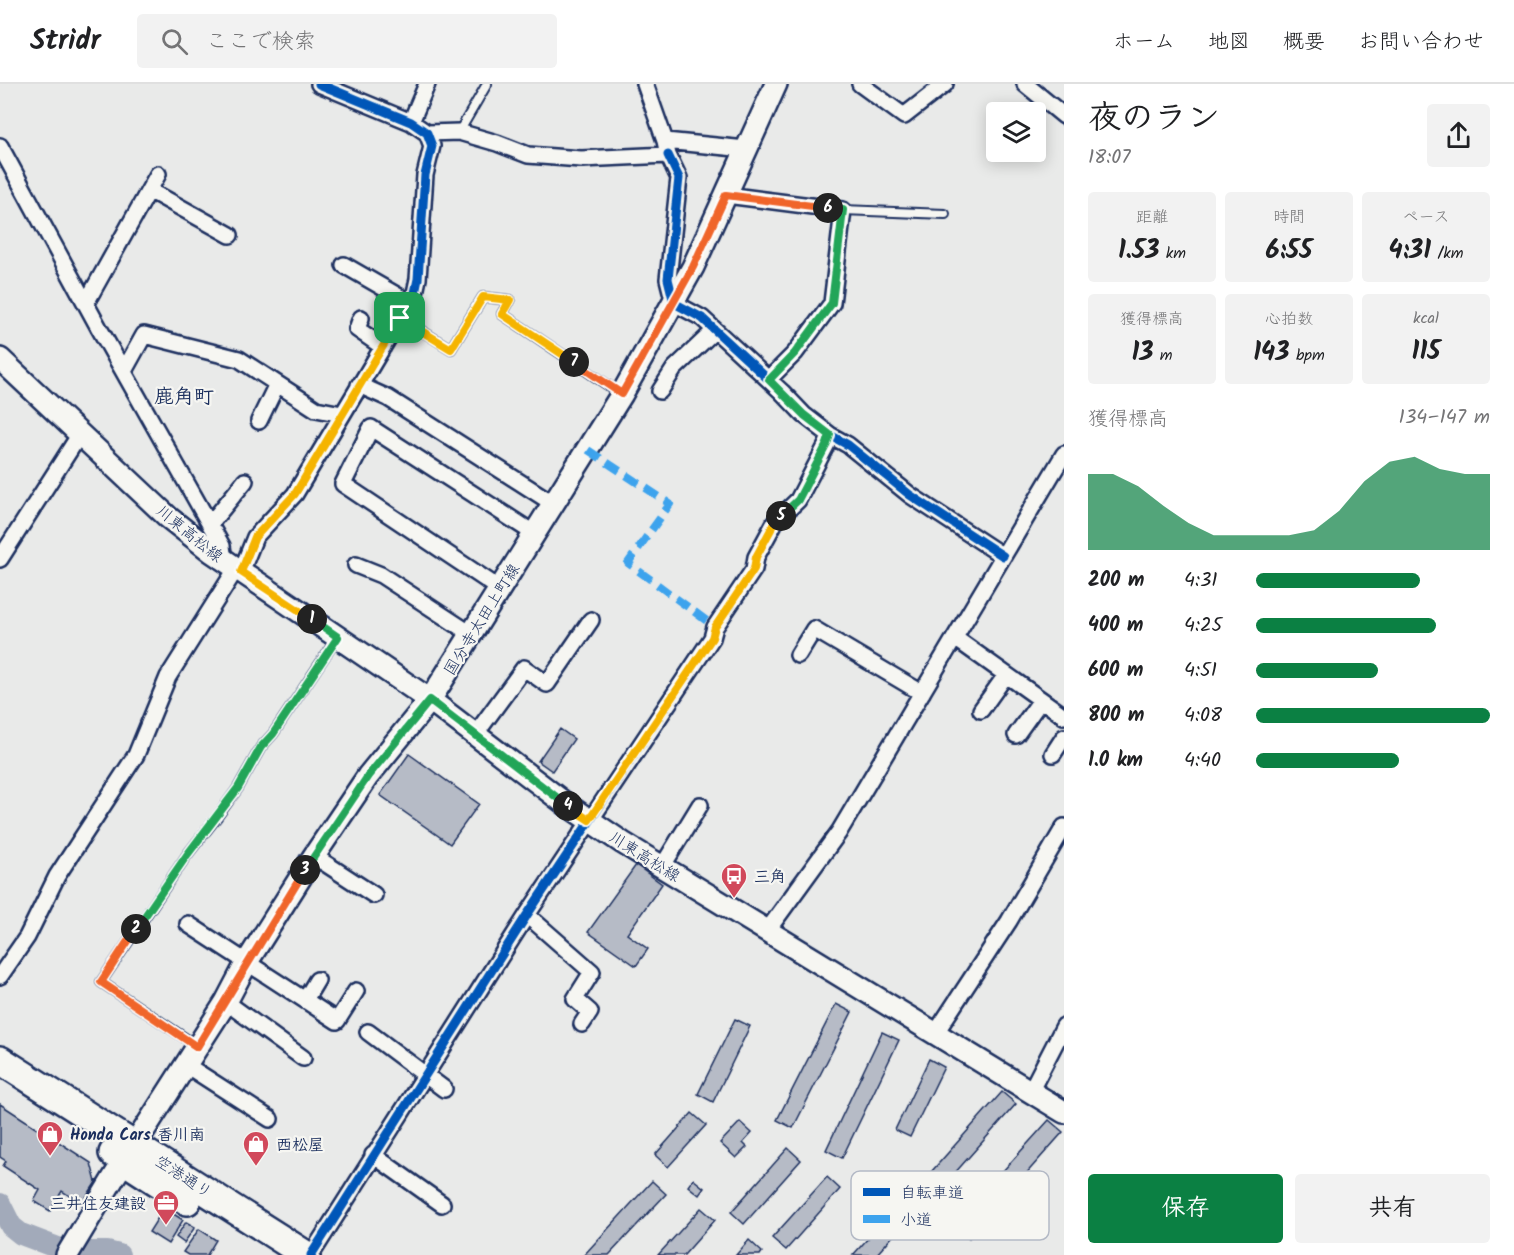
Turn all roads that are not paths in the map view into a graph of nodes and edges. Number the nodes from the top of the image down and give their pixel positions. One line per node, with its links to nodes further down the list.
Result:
1 (318, 84): 10 (street)
2 (427, 84): 10 (street)
3 (487, 84): 11 (lane)
4 (645, 84): 14 (street)
5 (776, 84): 15 (main road, 国分寺太田上町線)
6 (860, 84): 7 (street)
7 (945, 84)
8 (1025, 84): 9 (street)
9 (1064, 116)
10 (411, 122): 12 (street)
11 (459, 132): 12 (street); 14 (street)
12 (427, 133): 25 (street)
13 (0, 146): 16 (street)
14 (666, 148): 15 (street); 26 (street)
15 (746, 150): 19 (main road, 国分寺太田上町線)
16 (5, 169): 24 (street)
17 (158, 174): 18 (street)
18 (149, 190): 22 (street); 24 (street)
19 (726, 195): 20 (street); 26 (main road, 国分寺太田上町線)
20 (843, 210): 21 (lane); 33 (street)
21 (945, 214)
22 (230, 236)
23 (344, 265): 25 (street)
24 (86, 303): 32 (street)
25 (410, 303): 28 (street)
26 (674, 303): 29 (street); 37 (main road, 国分寺太田上町線)
27 (361, 318): 30 (street)
28 (400, 318): 30 (street); 37 (lane)
29 (715, 330): 33 (street); 36 (street)
30 (383, 346): 35 (street)
31 (0, 359): 40 (main road, 川東高松線)
32 (124, 371): 34 (street); 45 (street)
33 (769, 380): 41 (street)
34 (277, 384): 38 (street); 39 (street)
35 (359, 385): 38 (street); 44 (street)
36 (660, 390)
37 (622, 394): 44 (main road, 国分寺太田上町線)
38 (342, 414): 50 (street)
39 (259, 421)
40 (80, 435): 48 (street); 50 (main road, 川東高松線)
41 (830, 435): 47 (street); 68 (street)
42 (1064, 454): 47 (street)
43 (245, 481): 45 (street)
44 (554, 504): 46 (main road, 国分寺太田上町線)
45 (210, 524): 50 (street)
46 (535, 534): 51 (main road, 国分寺太田上町線); 51 (street)
47 (1003, 556): 55 (street)
48 (0, 559)
49 (356, 565): 53 (street)
50 (234, 567): 54 (main road, 川東高松線); 77 (street)
51 (500, 589): 53 (main road, 国分寺太田上町線)
52 (591, 620): 63 (street)
53 (471, 634): 59 (main road, 国分寺太田上町線)
54 (338, 637): 59 (main road, 川東高松線); 86 (lane)
55 (955, 638): 57 (street); 58 (street)
56 (798, 655): 58 (street)
57 (1006, 675): 60 (street); 61 (street)
58 (922, 693): 75 (street)
59 (430, 700): 63 (main road, 川東高松線); 70 (main road, 国分寺太田上町線)
60 (1041, 700): 62 (street); 64 (street)
61 (981, 710)
62 (1064, 716)
63 (475, 735): 68 (main road, 川東高松線)
64 (1016, 735)
65 (1064, 737): 66 (street)
66 (1053, 754)
67 (700, 805): 71 (street)
68 (589, 820): 71 (main road, 川東高松線); 73 (street)
69 (1064, 827): 85 (street)
70 (314, 856): 72 (street); 76 (main road, 国分寺太田上町線)
71 (662, 867): 75 (main road, 川東高松線)
72 (374, 895)
73 (527, 915): 82 (street); 90 (street)
74 (188, 924): 76 (street)
75 (767, 931): 85 (main road, 川東高松線)
76 (247, 962): 80 (street); 81 (main road, 国分寺太田上町線)
77 (0, 976)
78 (317, 980): 80 (street)
79 (356, 991): 80 (street)
80 (305, 1000)
81 (226, 1002): 86 (main road, 国分寺太田上町線); 87 (street)
82 (582, 1024)
83 (1064, 1026): 93 (street)
84 (368, 1032): 90 (street)
85 (935, 1034): 93 (main road, 川東高松線)
86 (197, 1047): 89 (main road, 国分寺太田上町線)
87 (303, 1058)
88 (0, 1060): 96 (highway, 空港通り)
89 (186, 1065): 95 (street); 96 (main road, 国分寺太田上町線)
90 (426, 1075): 92 (street); 97 (street)
91 (0, 1081): 96 (highway, 空港通り)
92 (444, 1089)
93 (1030, 1092): 94 (main road, 川東高松線)
94 (1064, 1112)
95 (270, 1119)
96 (129, 1153): 99 (main road, 国分寺太田上町線); 100 (highway, 空港通り); 101 (highway, 空港通り)
97 (373, 1155): 98 (street); 102 (street)
98 (442, 1204)
99 (67, 1255)
100 (271, 1255)
101 (306, 1255)
102 (311, 1255)

